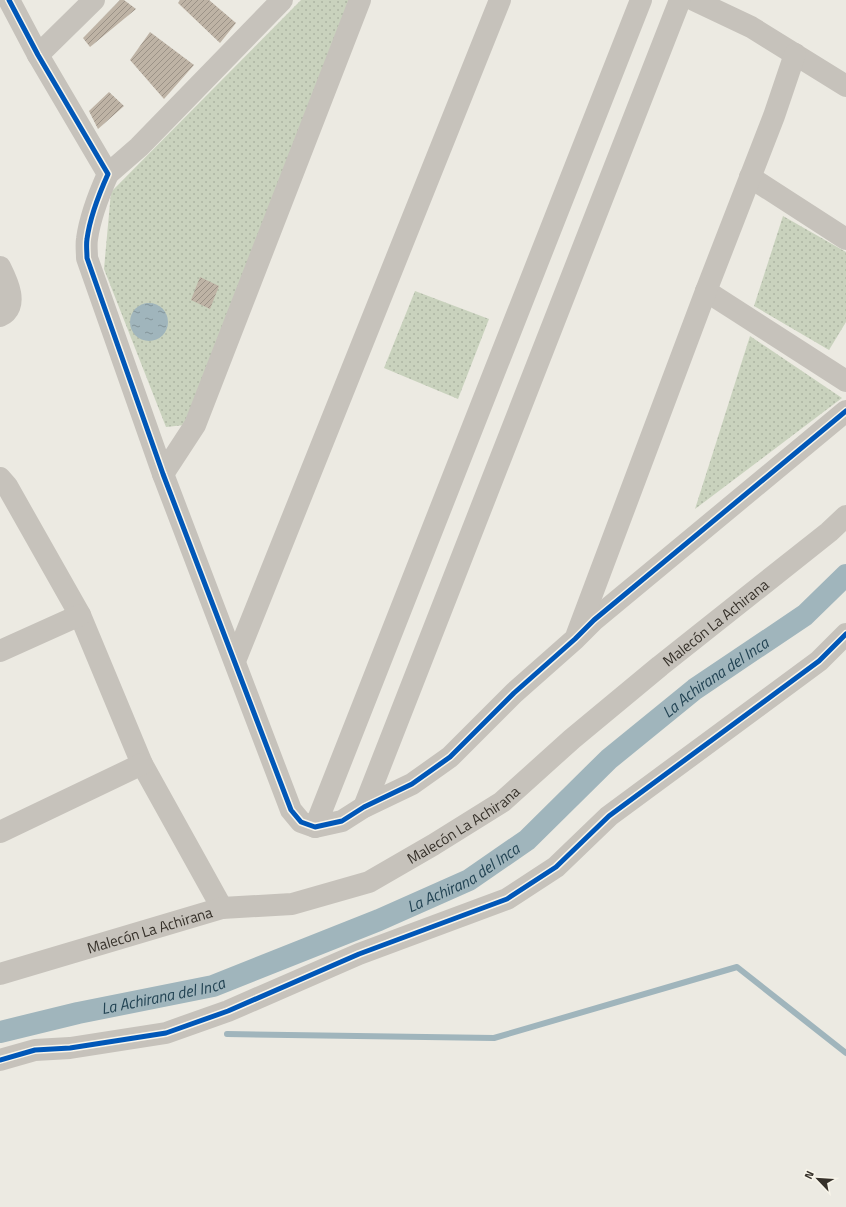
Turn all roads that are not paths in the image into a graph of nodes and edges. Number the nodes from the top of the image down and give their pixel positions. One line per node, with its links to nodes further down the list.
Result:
1 (9, 0): 10 (street)
2 (94, 0): 10 (street)
3 (282, 0): 12 (street)
4 (360, 0): 20 (street)
5 (500, 0): 27 (street)
6 (641, 0): 30 (street)
7 (680, 0): 29 (street)
8 (694, 0): 9 (street)
9 (795, 54): 11 (street); 13 (street)
10 (38, 55): 12 (street)
11 (846, 86)
12 (108, 174): 20 (street)
13 (750, 177): 14 (street); 16 (street)
14 (846, 239)
15 (0, 267): 17 (street)
16 (706, 291): 18 (street); 25 (street)
17 (0, 316)
18 (846, 381)
19 (846, 411): 25 (street)
20 (163, 474): 27 (street)
21 (0, 478): 23 (street)
22 (846, 516): 32 (street, Malecón La Achirana)
23 (80, 615): 26 (street); 28 (street)
24 (846, 634): 34 (street)
25 (575, 639): 29 (street)
26 (0, 652)
27 (235, 661): 30 (street)
28 (142, 764): 31 (street); 32 (street)
29 (364, 807): 30 (street)
30 (315, 827)
31 (0, 832)
32 (222, 908): 33 (street, Malecón La Achirana)
33 (0, 974)
34 (0, 1060)

